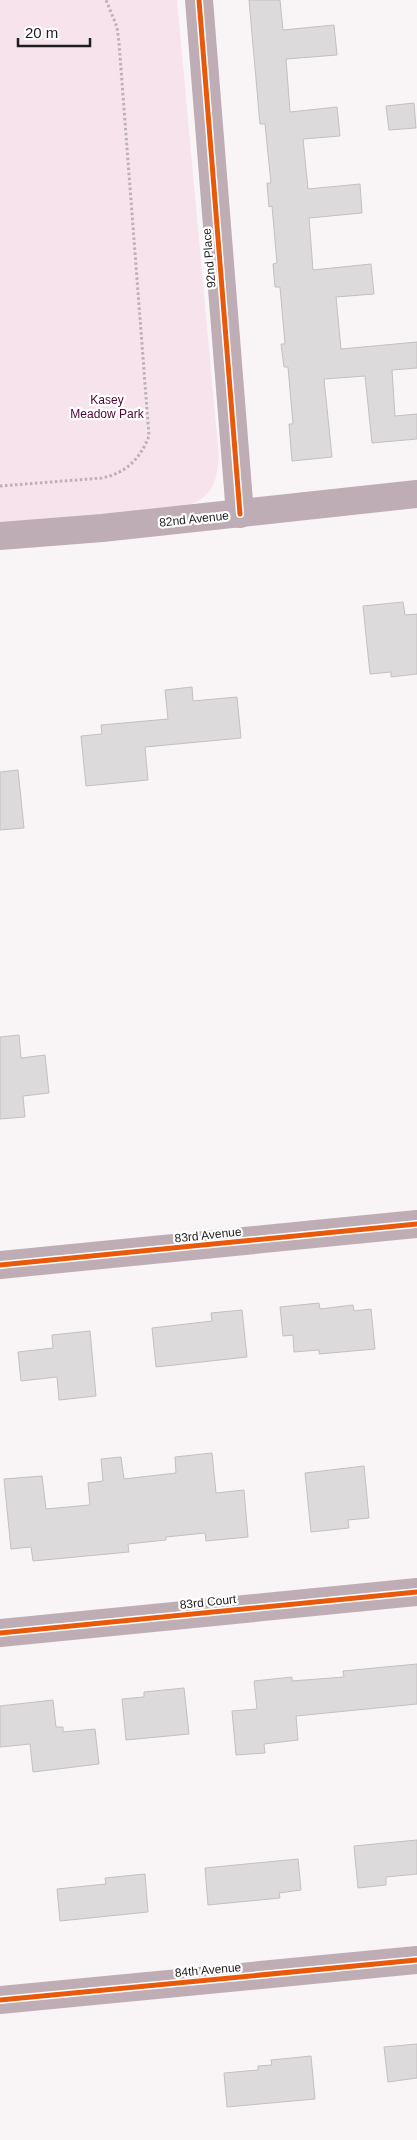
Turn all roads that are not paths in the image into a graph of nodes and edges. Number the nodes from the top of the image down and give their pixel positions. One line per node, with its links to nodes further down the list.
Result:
1 (198, 0): 3 (street, 92nd Place)
2 (417, 494): 3 (street, 82nd Avenue)
3 (240, 514): 4 (street, 82nd Avenue)
4 (0, 536)
5 (417, 1224): 6 (street, 83rd Avenue)
6 (0, 1265)
7 (417, 1592): 8 (street, 83rd Court)
8 (0, 1633)
9 (417, 1960): 10 (street, 84th Avenue)
10 (0, 2000)

